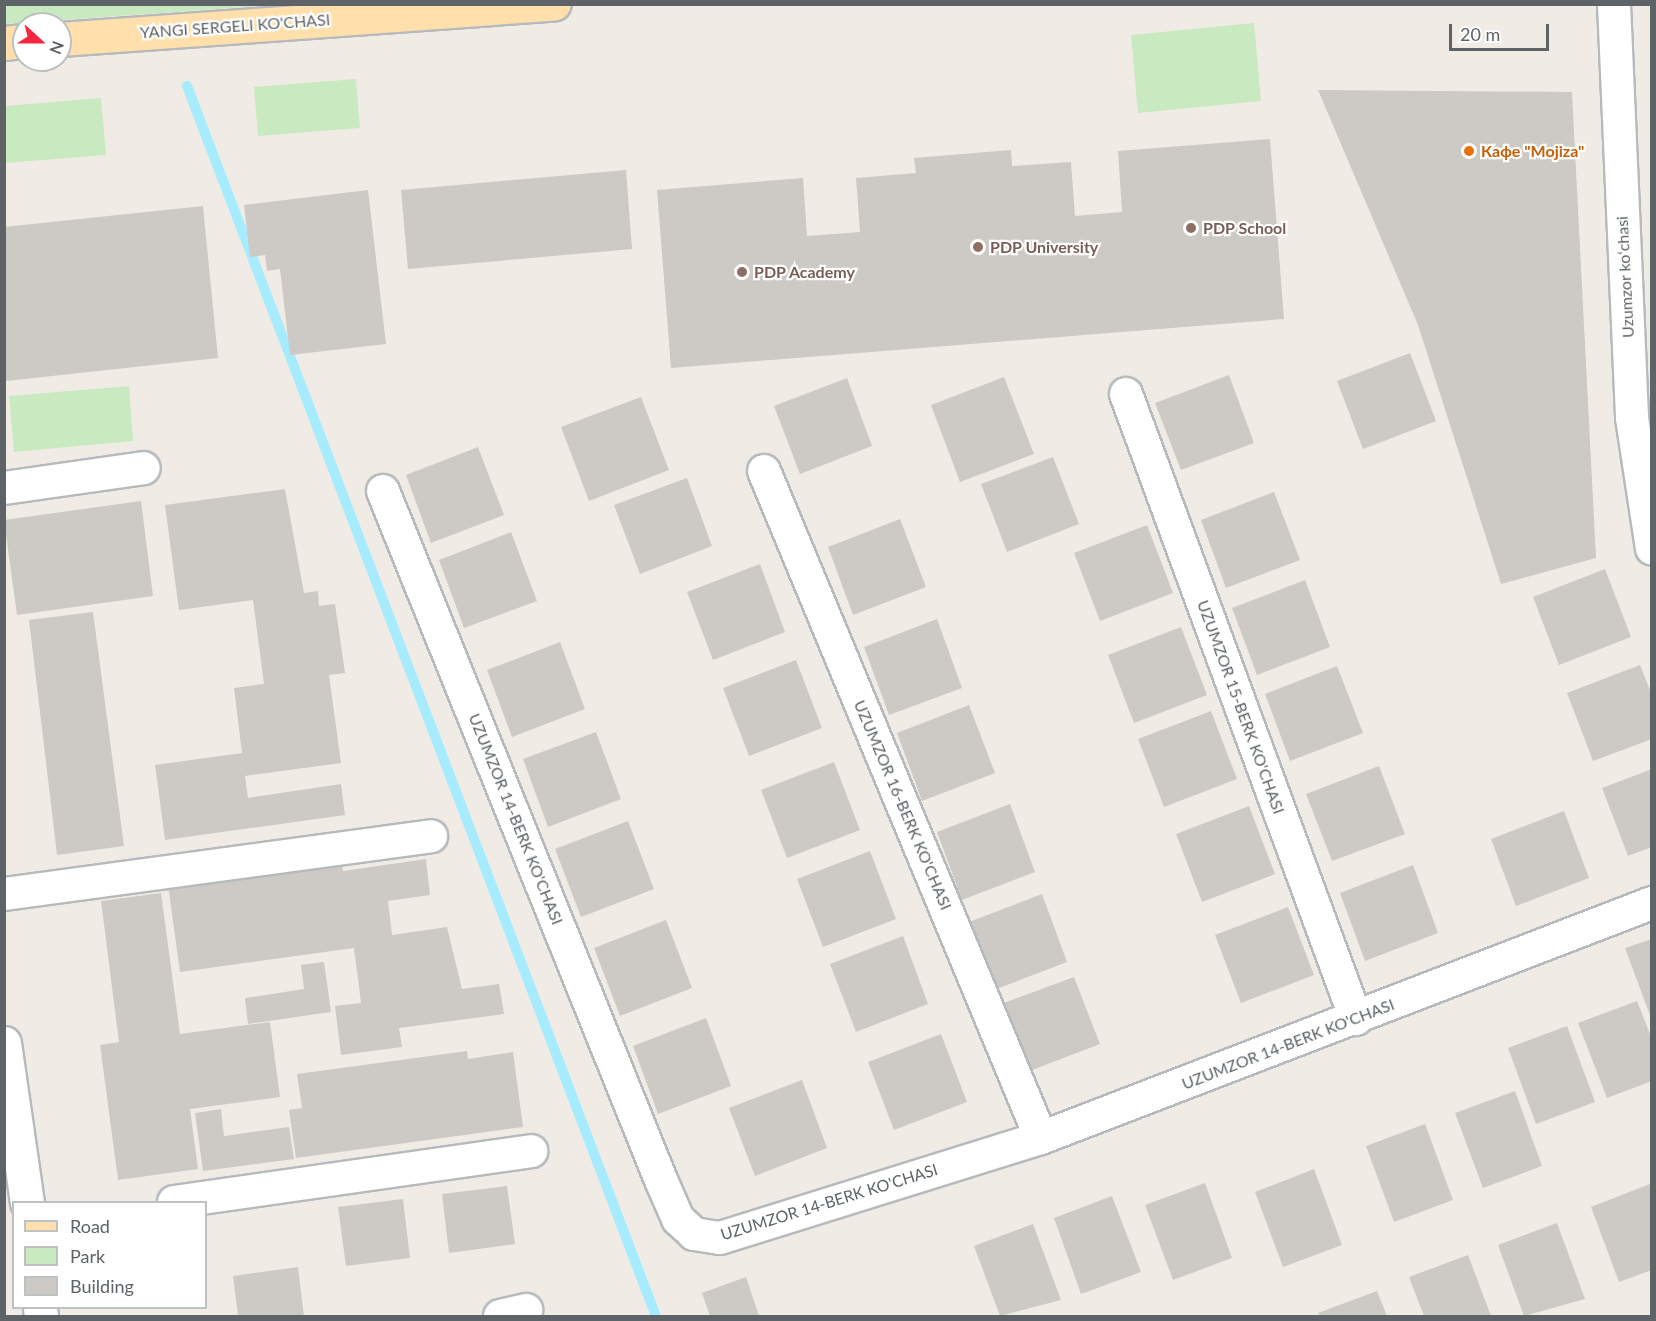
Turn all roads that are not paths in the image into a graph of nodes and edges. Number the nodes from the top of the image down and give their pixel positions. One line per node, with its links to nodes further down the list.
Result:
1 (554, 4): 3 (main road, YANGI SERGELI KO'CHASI)
2 (1614, 4): 10 (street, Uzumzor koʻchasi)
3 (407, 10): 4 (main road, YANGI SERGELI KO'CHASI)
4 (72, 38)
5 (1126, 394): 14 (street, UZUMZOR 15-BERK KO'CHASI)
6 (144, 468): 8 (street)
7 (764, 471): 16 (street, UZUMZOR 16-BERK KO'CHASI)
8 (4, 488)
9 (383, 491): 16 (street, UZUMZOR 14-BERK KO'CHASI)
10 (1652, 548)
11 (431, 836): 12 (street)
12 (4, 894)
13 (1652, 903): 14 (street, UZUMZOR 14-BERK KO'CHASI)
14 (1356, 1019): 16 (street, UZUMZOR 14-BERK KO'CHASI)
15 (4, 1043): 18 (street)
16 (1041, 1138)
17 (531, 1151): 19 (street)
18 (27, 1201)
19 (188, 1201)

